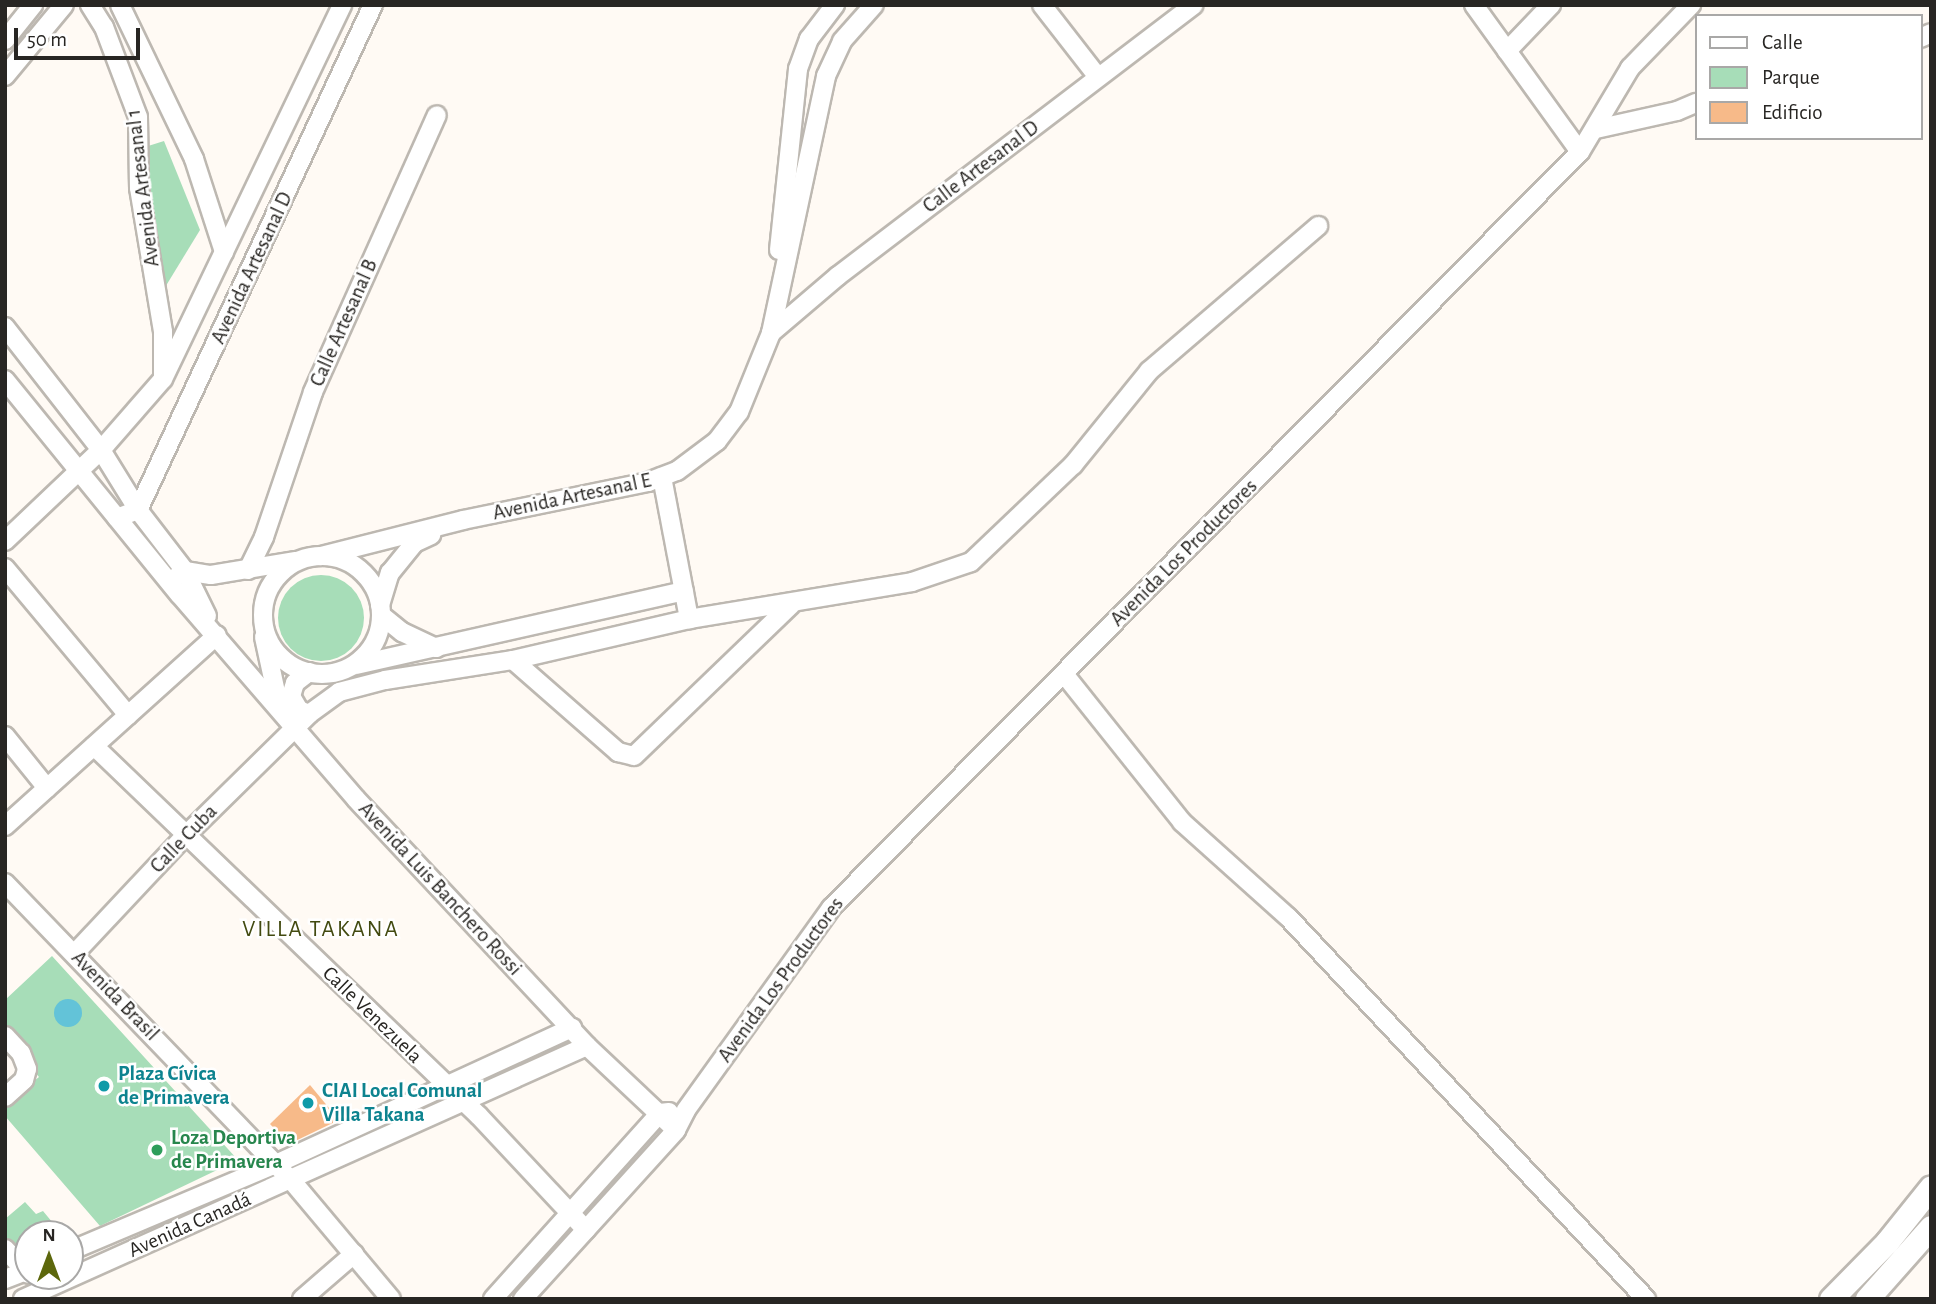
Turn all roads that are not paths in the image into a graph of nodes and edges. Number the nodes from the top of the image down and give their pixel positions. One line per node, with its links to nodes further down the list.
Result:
1 (33, 5): 14 (street)
2 (64, 5): 16 (street)
3 (90, 5): 26 (street, Avenida Artesanal 1)
4 (120, 5): 23 (street, Avenida Artesanal 1)
5 (342, 5): 23 (street, Avenida Artesanal D)
6 (373, 5): 31 (street, Avenida Artesanal D)
7 (835, 5): 25 (street, Avenida Artesanal E)
8 (874, 5): 25 (street, Avenida Artesanal E)
9 (1042, 5): 17 (street)
10 (1194, 5): 17 (street, Calle Artesanal D)
11 (1474, 5): 15 (street)
12 (1552, 5): 15 (street)
13 (1692, 5): 20 (street, Avenida Los Productores)
14 (5, 40)
15 (1507, 51): 21 (street)
16 (5, 76)
17 (1098, 77): 25 (street, Calle Artesanal D)
18 (1694, 104): 20 (street)
19 (437, 115): 34 (street, Calle Artesanal B)
20 (1596, 129): 21 (street, Avenida Los Productores)
21 (1580, 152): 55 (street, Avenida Los Productores)
22 (1318, 226): 44 (street, Calle Cuba)
23 (224, 252): 26 (street, Avenida Artesanal D)
24 (5, 327): 28 (street)
25 (771, 333): 30 (street, Avenida Artesanal E)
26 (163, 379): 28 (street, Avenida Artesanal D)
27 (5, 380): 29 (street)
28 (101, 450): 29 (street, Avenida Artesanal D); 31 (street)
29 (79, 471): 32 (street); 35 (street, Avenida Artesanal D)
30 (662, 477): 33 (street, Avenida Artesanal E); 43 (street)
31 (138, 510): 32 (street); 41 (street)
32 (117, 518): 42 (street)
33 (463, 520): 36 (street); 45 (street)
34 (264, 537): 38 (street); 40 (street, Calle Artesanal B)
35 (5, 541)
36 (321, 556): 37 (street); 45 (street)
37 (302, 560): 38 (street); 47 (street)
38 (274, 565): 40 (street)
39 (5, 568): 57 (street)
40 (248, 570): 41 (street)
41 (185, 571): 42 (street); 48 (street)
42 (168, 580): 48 (street)
43 (684, 591): 46 (street); 49 (street)
44 (791, 605): 46 (street, Calle Cuba); 51 (street)
45 (381, 610): 49 (street); 52 (street)
46 (689, 619): 51 (street, Calle Cuba)
47 (264, 627): 53 (street); 54 (street)
48 (217, 635): 50 (street); 57 (street)
49 (437, 648): 52 (street)
50 (232, 653): 53 (street); 56 (street)
51 (513, 660): 58 (street, Calle Cuba)
52 (347, 668): 54 (street)
53 (268, 669): 54 (street); 56 (street)
54 (306, 671): 56 (street)
55 (1064, 674): 72 (street, Avenida Los Productores); 89 (street)
56 (285, 702): 58 (street, Avenida Luis Banchero Rossi)
57 (128, 715): 60 (street)
58 (303, 721): 63 (street, Calle Cuba); 66 (street, Avenida Luis Banchero Rossi)
59 (5, 736): 61 (street)
60 (94, 746): 61 (street); 63 (street, Calle Venezuela)
61 (47, 788): 62 (street)
62 (5, 826)
63 (186, 835): 65 (street, Calle Cuba); 69 (street, Calle Venezuela)
64 (5, 883): 65 (street, Avenida Brasil)
65 (75, 953): 75 (street, Avenida Brasil)
66 (572, 1028): 68 (street, Avenida Luis Banchero Rossi); 69 (street, Avenida Canadá)
67 (5, 1036): 70 (street)
68 (587, 1046): 71 (street, Avenida Canadá); 73 (street, Avenida Luis Banchero Rossi)
69 (448, 1087): 71 (street, Calle Venezuela); 75 (street, Avenida Canadá)
70 (5, 1097)
71 (465, 1103): 76 (street, Avenida Canadá); 78 (street, Calle Venezuela)
72 (686, 1110): 73 (street); 74 (street, Avenida Los Productores)
73 (660, 1113): 74 (street, Avenida Luis Banchero Rossi); 78 (street)
74 (676, 1130): 80 (street, Avenida Los Productores)
75 (276, 1164): 76 (street, Avenida Brasil); 81 (street, Avenida Canadá)
76 (292, 1181): 82 (street, Avenida Brasil); 83 (street, Avenida Canadá)
77 (1931, 1186): 90 (main road)
78 (569, 1214): 80 (street, Calle Venezuela); 87 (street)
79 (1931, 1227): 91 (main road)
80 (586, 1230): 88 (street, Avenida Los Productores)
81 (84, 1245)
82 (354, 1254): 85 (street); 86 (street, Avenida Brasil)
83 (49, 1294): 84 (street, Avenida Canadá)
84 (23, 1299)
85 (302, 1299)
86 (391, 1299)
87 (493, 1299)
88 (523, 1299)
89 (1646, 1299)
90 (1831, 1299)
91 (1867, 1299)

